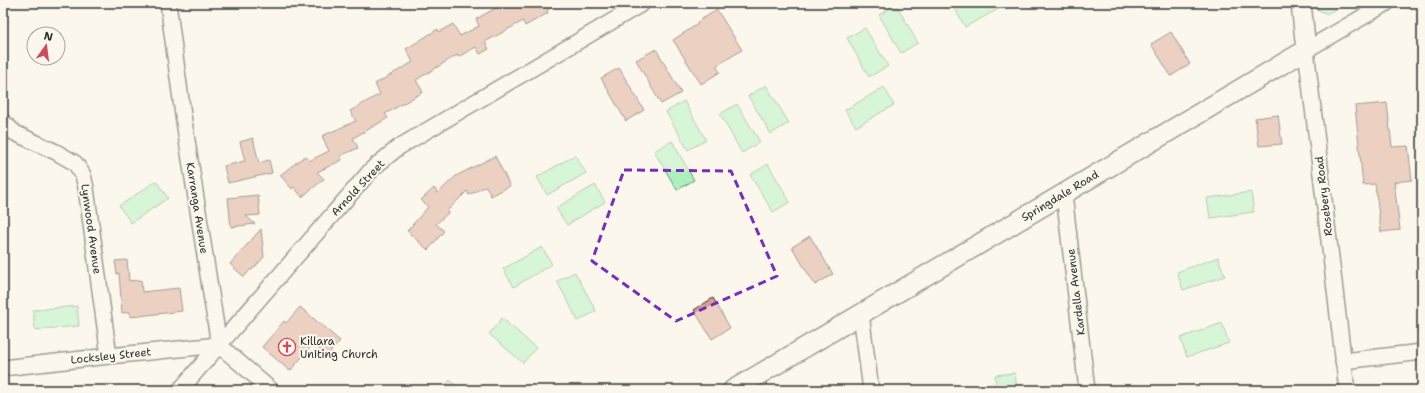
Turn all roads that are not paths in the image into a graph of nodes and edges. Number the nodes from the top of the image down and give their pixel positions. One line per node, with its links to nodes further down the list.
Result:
1 (168, 3): 9 (street, Karranga Avenue)
2 (643, 3): 9 (street, Arnold Street)
3 (1301, 3): 5 (main road, Rosebery Road)
4 (1387, 3): 5 (street, Springdale Road)
5 (1306, 50): 7 (main road, Springdale Road); 12 (street, Rosebery Road)
6 (3, 122): 11 (street, Lynwood Avenue)
7 (1064, 194): 8 (main road, Springdale Road); 18 (street, Kardella Avenue)
8 (861, 314): 16 (main road, Springdale Road); 17 (street)
9 (219, 345): 11 (street, Locksley Street); 14 (street, Arnold Street); 15 (street)
10 (1422, 352): 12 (street)
11 (109, 356): 13 (street, Locksley Street)
12 (1344, 361): 19 (street, Rosebery Road)
13 (3, 368)
14 (180, 390)
15 (271, 390)
16 (733, 390)
17 (871, 390)
18 (1087, 390)
19 (1347, 390)

